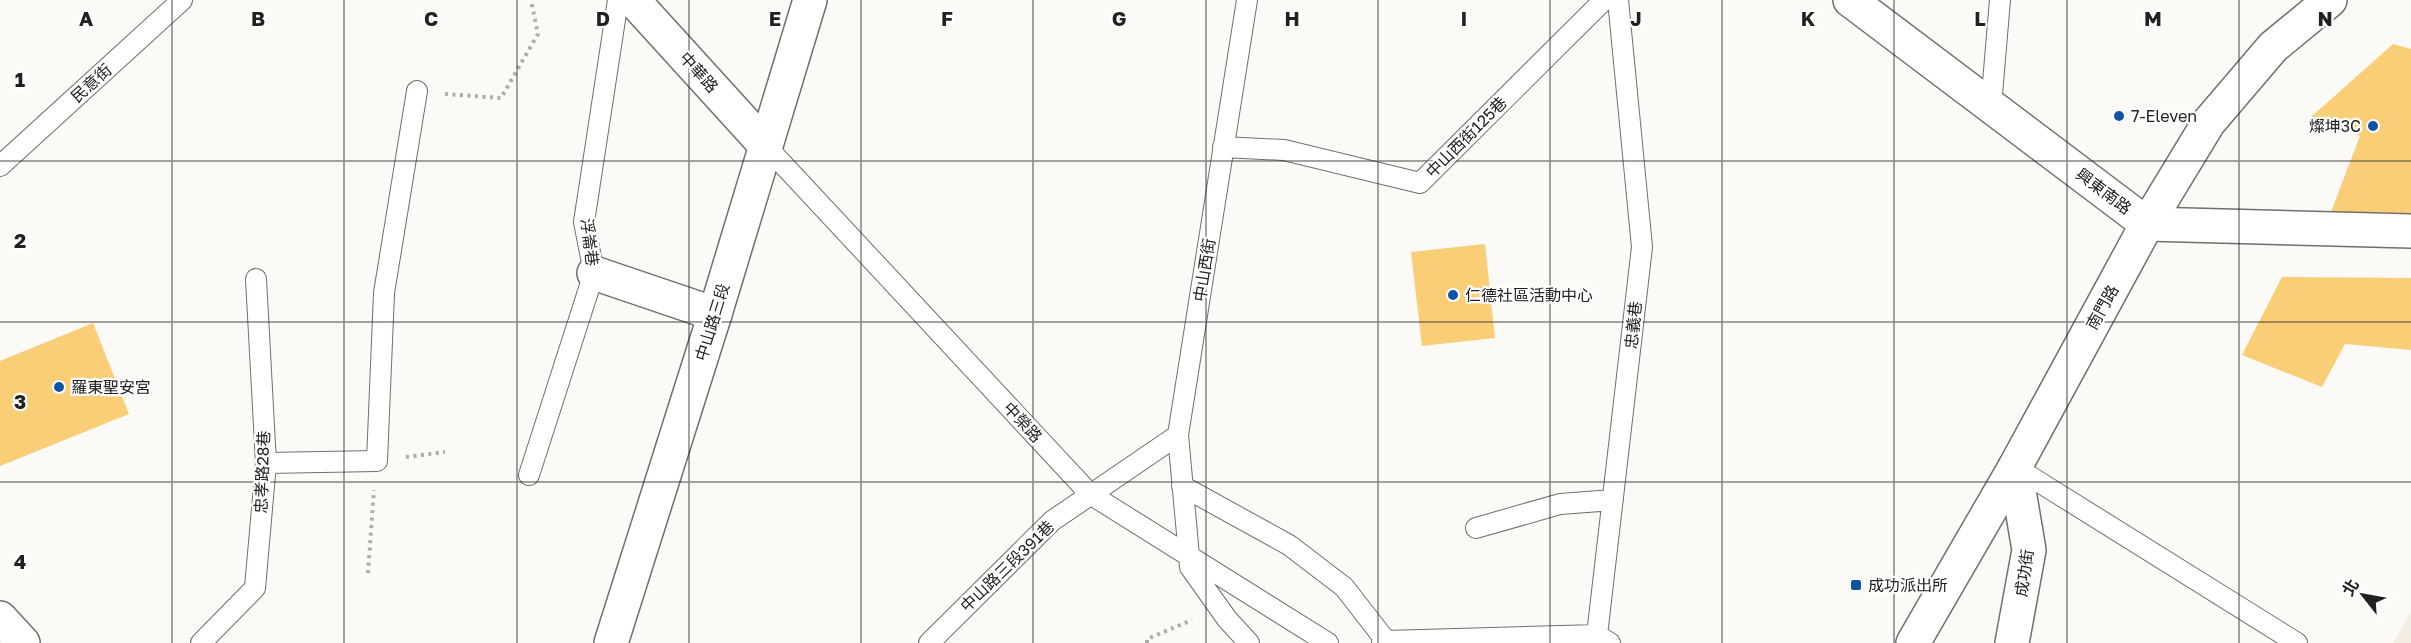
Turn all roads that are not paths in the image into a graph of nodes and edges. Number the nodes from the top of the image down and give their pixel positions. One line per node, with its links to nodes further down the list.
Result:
1 (182, 0): 15 (lane, 民意街)
2 (618, 0): 18 (lane, 浮崙巷)
3 (633, 0): 13 (street, 中華路)
4 (810, 0): 13 (street, 中山路三段)
5 (1247, 0): 14 (lane, 中山西街)
6 (1604, 0): 14 (lane, 中山西街125巷)
7 (1618, 0): 27 (lane, 忠義巷)
8 (1850, 0): 12 (street, 興東南路)
9 (2000, 0): 12 (lane)
10 (2330, 0): 16 (street, 南門路)
11 (417, 91): 22 (lane)
12 (1991, 106): 16 (street, 興東南路)
13 (765, 144): 20 (street, 中山路三段); 26 (lane, 中榮路)
14 (1224, 147): 21 (lane, 中山西街)
15 (0, 166)
16 (2147, 224): 17 (street, 興東南路); 23 (street, 南門路)
17 (2411, 231)
18 (594, 273): 20 (street); 24 (lane, 浮崙巷)
19 (256, 279): 22 (lane, 忠孝路28巷)
20 (715, 314): 35 (street, 中山路三段)
21 (1178, 435): 25 (lane, 中山西街); 26 (lane)
22 (266, 463): 34 (lane, 忠孝路28巷)
23 (2015, 467): 39 (street, 南門路); 40 (street, 成功街); 41 (lane)
24 (529, 475)
25 (1182, 486): 29 (lane, 中山西街); 32 (lane)
26 (1090, 494): 29 (lane, 中榮路); 36 (lane, 中山路三段391巷)
27 (1613, 500): 28 (lane); 31 (lane, 忠義巷)
28 (1476, 528)
29 (1188, 554): 37 (lane, 中山西街); 38 (lane, 中榮路)
30 (0, 618): 33 (street)
31 (1604, 639): 32 (lane)
32 (1384, 642)
33 (23, 643)
34 (201, 643)
35 (611, 643)
36 (929, 643)
37 (1249, 643)
38 (1328, 643)
39 (1913, 643)
40 (2012, 643)
41 (2297, 643)

